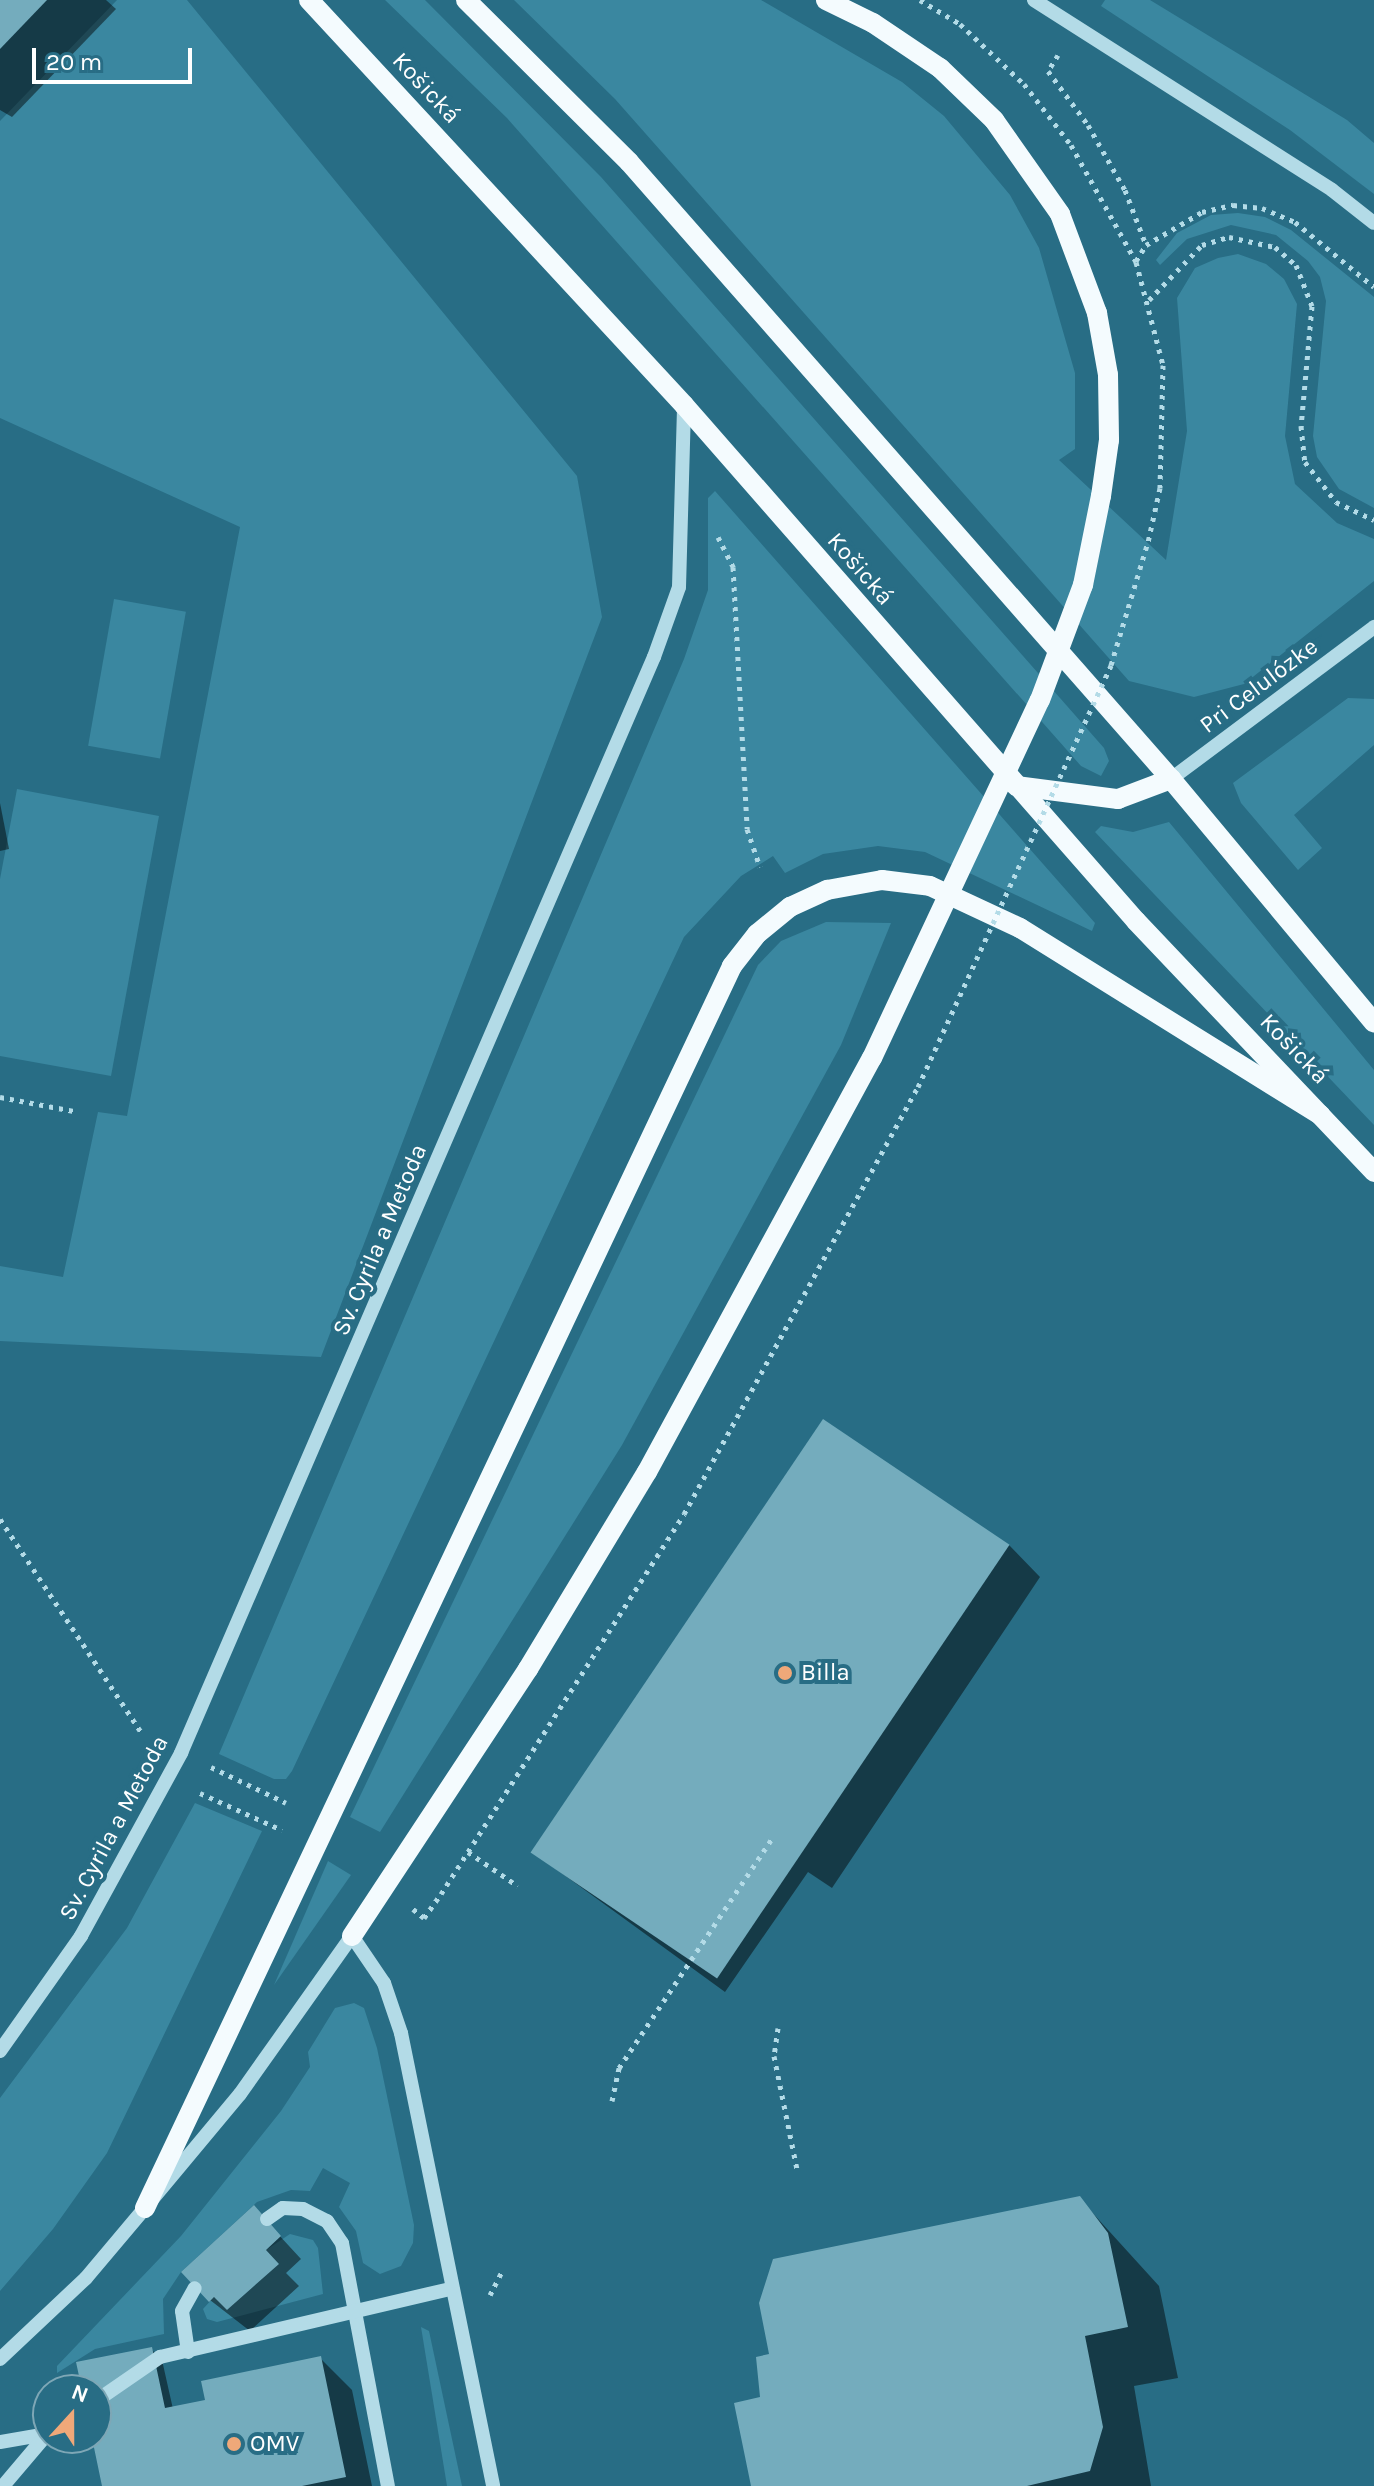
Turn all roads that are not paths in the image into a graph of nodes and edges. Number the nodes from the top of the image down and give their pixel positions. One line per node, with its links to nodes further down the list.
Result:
1 (309, 0): 6 (main road, Košická)
2 (466, 0): 8 (main road)
3 (826, 0): 13 (main road, bridge)
4 (1034, 0): 5 (street)
5 (1374, 223)
6 (684, 405): 9 (main road, Košická); 14 (street, Sv. Cyrila a Metoda)
7 (1374, 627): 8 (street, Pri Celulózke)
8 (1171, 779): 9 (main road); 10 (main road)
9 (1016, 786): 11 (main road, Košická)
10 (1374, 1023)
11 (1320, 1115): 12 (main road, Košická); 15 (main road)
12 (1374, 1172)
13 (352, 1936): 15 (street); 18 (street)
14 (0, 2051)
15 (145, 2208): 21 (street)
16 (267, 2219): 19 (street)
17 (195, 2288): 20 (street)
18 (450, 2289): 19 (street); 28 (street)
19 (355, 2314): 20 (street); 27 (street)
20 (188, 2352): 22 (street)
21 (0, 2359)
22 (112, 2390)
23 (32, 2436): 24 (street)
24 (0, 2442)
25 (32, 2452): 26 (street)
26 (3, 2486)
27 (388, 2486)
28 (493, 2486)

